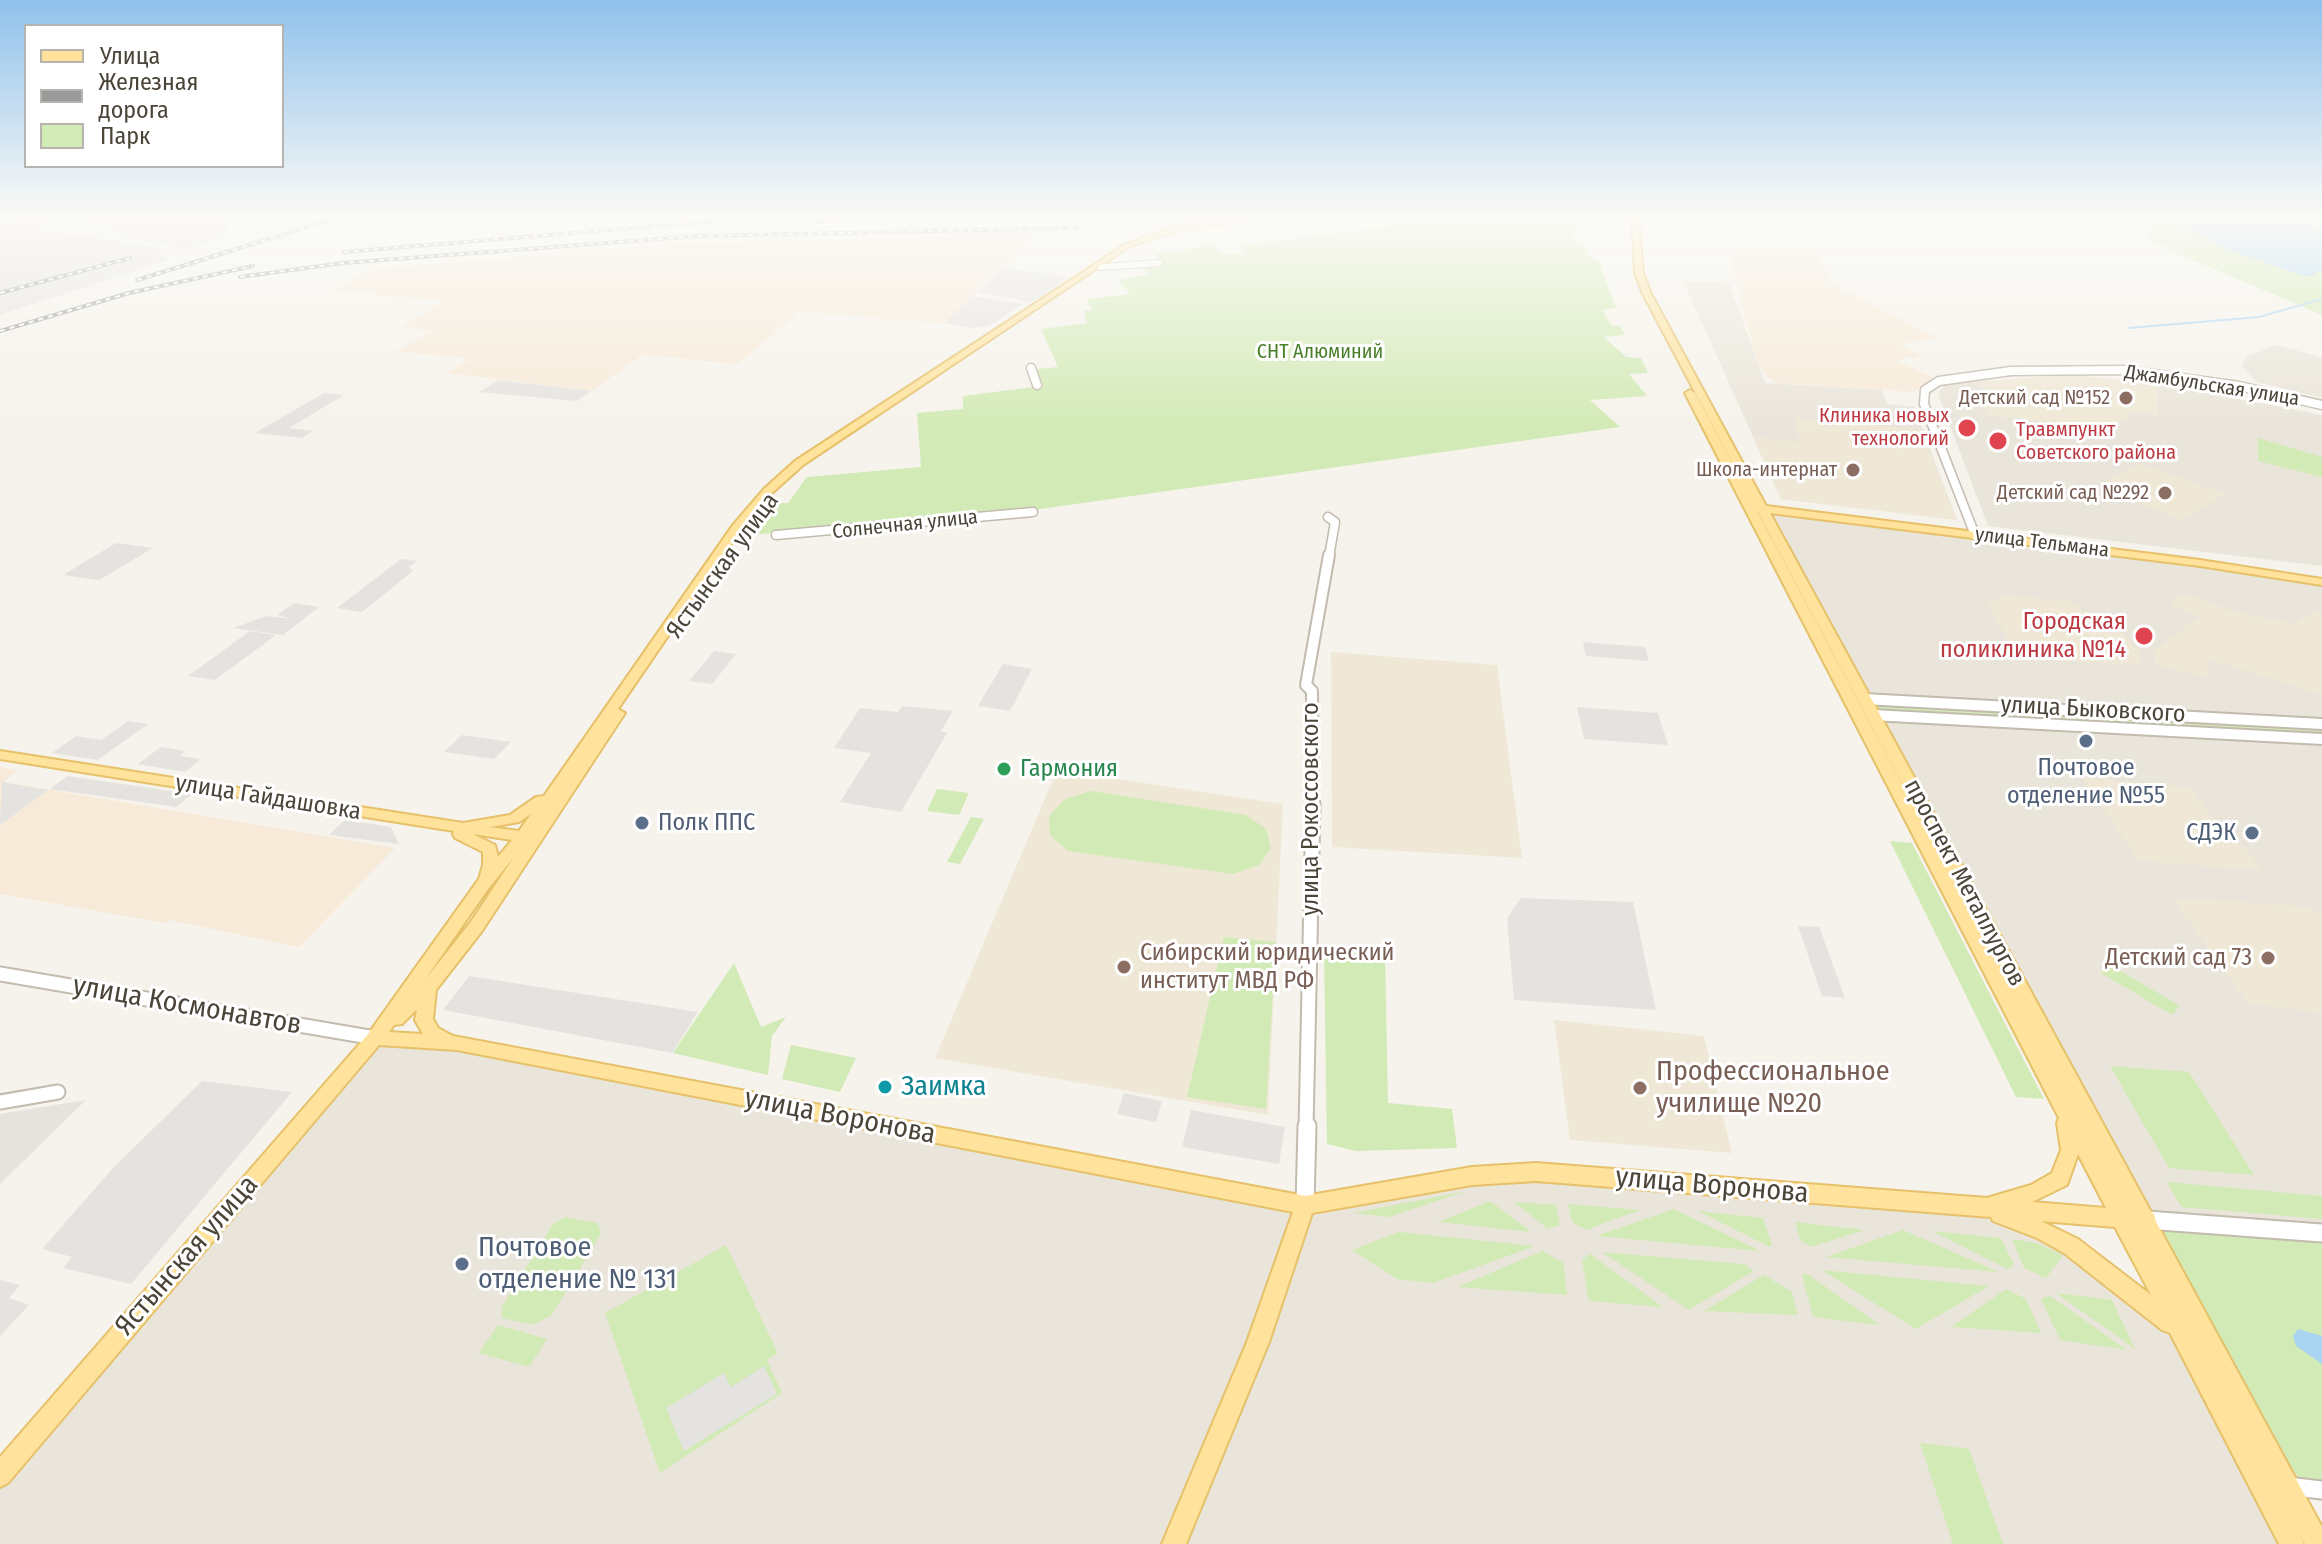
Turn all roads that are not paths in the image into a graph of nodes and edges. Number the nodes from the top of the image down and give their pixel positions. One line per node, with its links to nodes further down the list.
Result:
1 (1065, 287): 18 (main road, Ястынская улица)
2 (1071, 287): 20 (main road, Ястынская улица)
3 (1636, 287): 8 (main road, проспект Металлургов)
4 (1645, 287): 8 (main road, проспект Металлургов)
5 (1031, 368): 6 (street)
6 (1037, 385)
7 (2322, 405): 12 (street, Джамбульская улица)
8 (1756, 508): 12 (main road, улица Тельмана); 14 (main road, проспект Металлургов)
9 (1033, 512): 11 (street, Солнечная улица)
10 (1328, 517): 29 (street, улица Рокоссовского)
11 (776, 535)
12 (1975, 535): 13 (main road, улица Тельмана)
13 (2322, 582)
14 (1860, 706): 15 (street, улица Быковского); 16 (street, улица Быковского); 28 (main road, проспект Металлургов); 32 (main road, проспект Металлургов)
15 (2322, 724)
16 (2322, 739)
17 (0, 755): 19 (main road, улица Гайдашовка)
18 (566, 773): 19 (main road); 20 (main road, Ястынская улица)
19 (445, 827): 20 (main road, улица Гайдашовка); 21 (main road)
20 (529, 838): 21 (main road, Ястынская улица); 23 (main road, Ястынская улица)
21 (483, 885): 24 (main road, Ястынская улица)
22 (0, 974): 24 (street, улица Космонавтов)
23 (428, 990): 24 (main road, Ястынская улица); 25 (main road)
24 (375, 1038): 25 (main road, улица Воронова); 35 (main road, Ястынская улица)
25 (457, 1043): 29 (main road, улица Воронова)
26 (58, 1092): 27 (street)
27 (0, 1102)
28 (2060, 1102): 30 (main road); 31 (main road, проспект Металлургов)
29 (1305, 1205): 30 (main road, улица Воронова); 39 (main road)
30 (1981, 1209): 31 (main road, улица Воронова); 34 (main road)
31 (2122, 1219): 32 (main road, улица Воронова); 34 (main road, проспект Металлургов)
32 (2147, 1220): 33 (street); 37 (main road, проспект Металлургов)
33 (2322, 1233)
34 (2182, 1337): 36 (main road, проспект Металлургов)
35 (0, 1475)
36 (2261, 1484): 37 (main road); 40 (main road, проспект Металлургов)
37 (2287, 1486): 38 (street); 41 (main road, проспект Металлургов)
38 (2322, 1490)
39 (1174, 1544)
40 (2292, 1544)
41 (2318, 1544)

